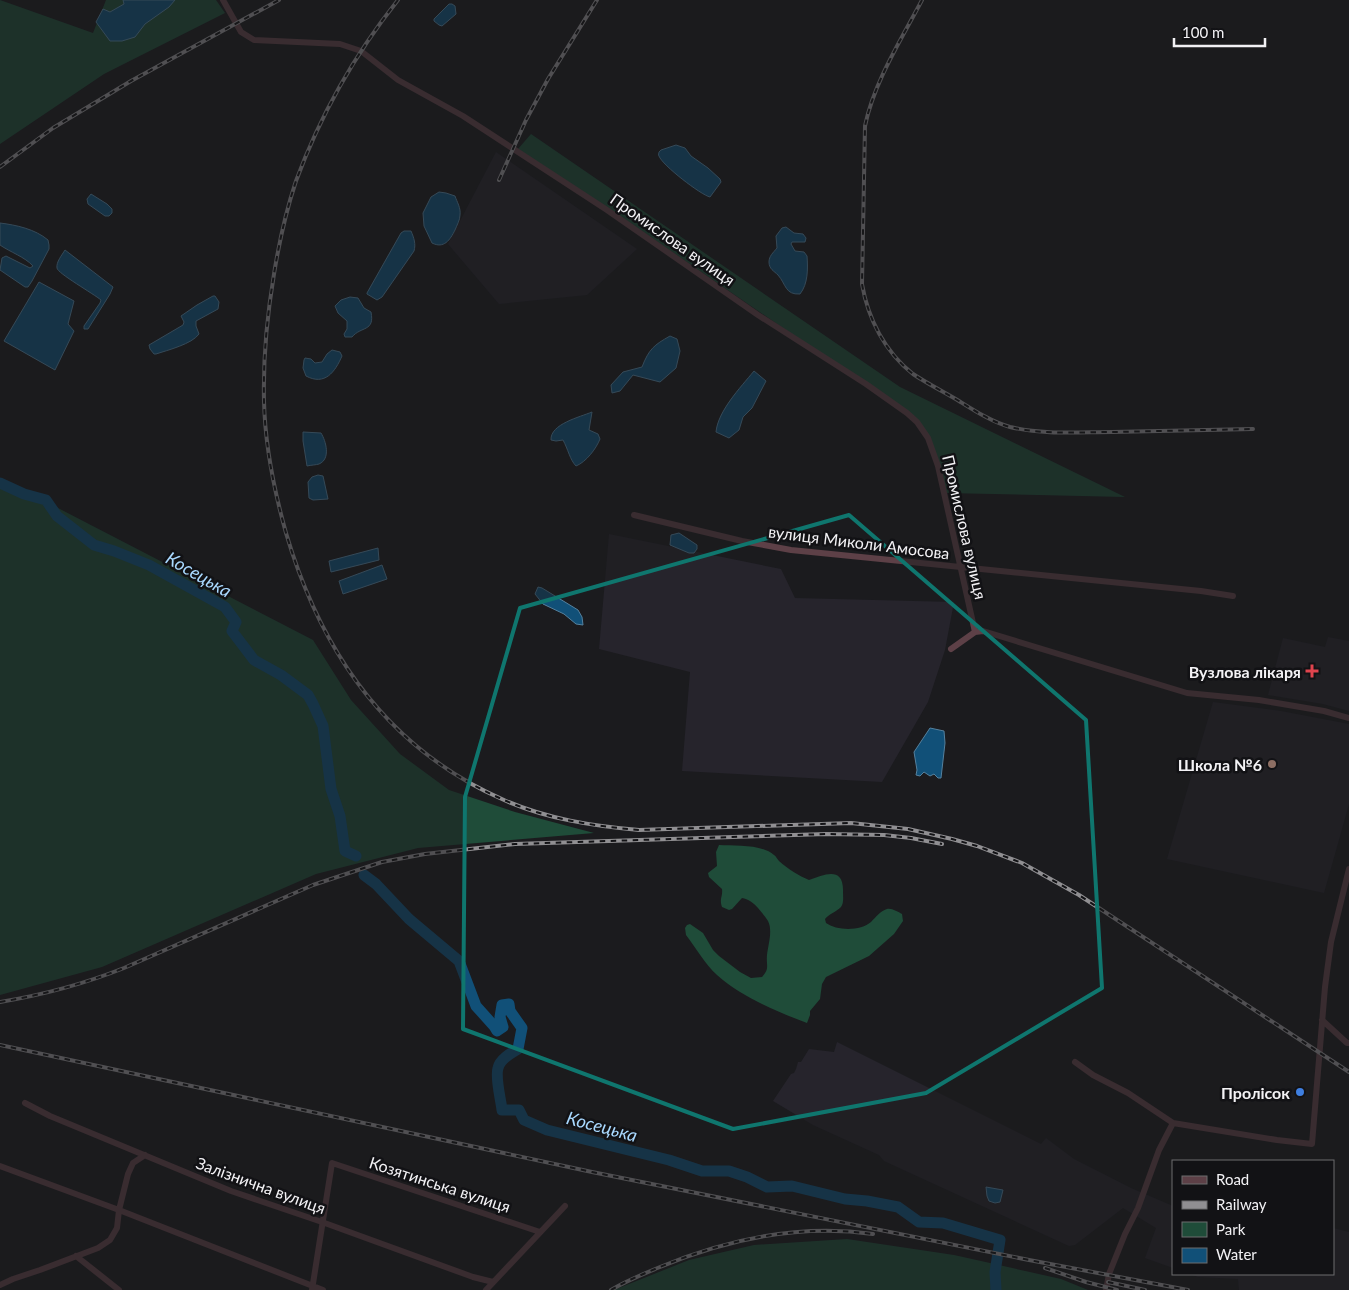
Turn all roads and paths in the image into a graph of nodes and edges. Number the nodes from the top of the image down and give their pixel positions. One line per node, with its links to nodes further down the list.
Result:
1 (223, 0): 3 (street, Промислова вулиця)
2 (634, 515): 3 (street, вулиця Миколи Амосова)
3 (962, 568): 4 (street, вулиця Миколи Амосова); 5 (street, Промислова вулиця)
4 (1233, 596)
5 (976, 632): 6 (street); 7 (street)
6 (951, 649)
7 (1349, 718)
8 (1349, 869): 9 (street)
9 (1322, 1020): 10 (street); 13 (street)
10 (1349, 1044)
11 (1075, 1062): 13 (street)
12 (25, 1103): 14 (street, Залізнична вулиця)
13 (1174, 1123): 27 (street)
14 (144, 1155): 17 (street); 18 (street, Залізнична вулиця)
15 (0, 1166): 17 (street)
16 (565, 1206): 19 (street)
17 (119, 1210): 20 (street); 23 (street)
18 (322, 1222): 19 (street, Козятинська вулиця); 21 (street, Залізнична вулиця); 23 (street)
19 (540, 1232): 21 (street)
20 (76, 1256): 22 (street); 24 (street)
21 (492, 1282): 26 (street)
22 (0, 1285)
23 (312, 1288): 25 (street)
24 (119, 1290)
25 (323, 1290)
26 (486, 1290)
27 (1106, 1290)

